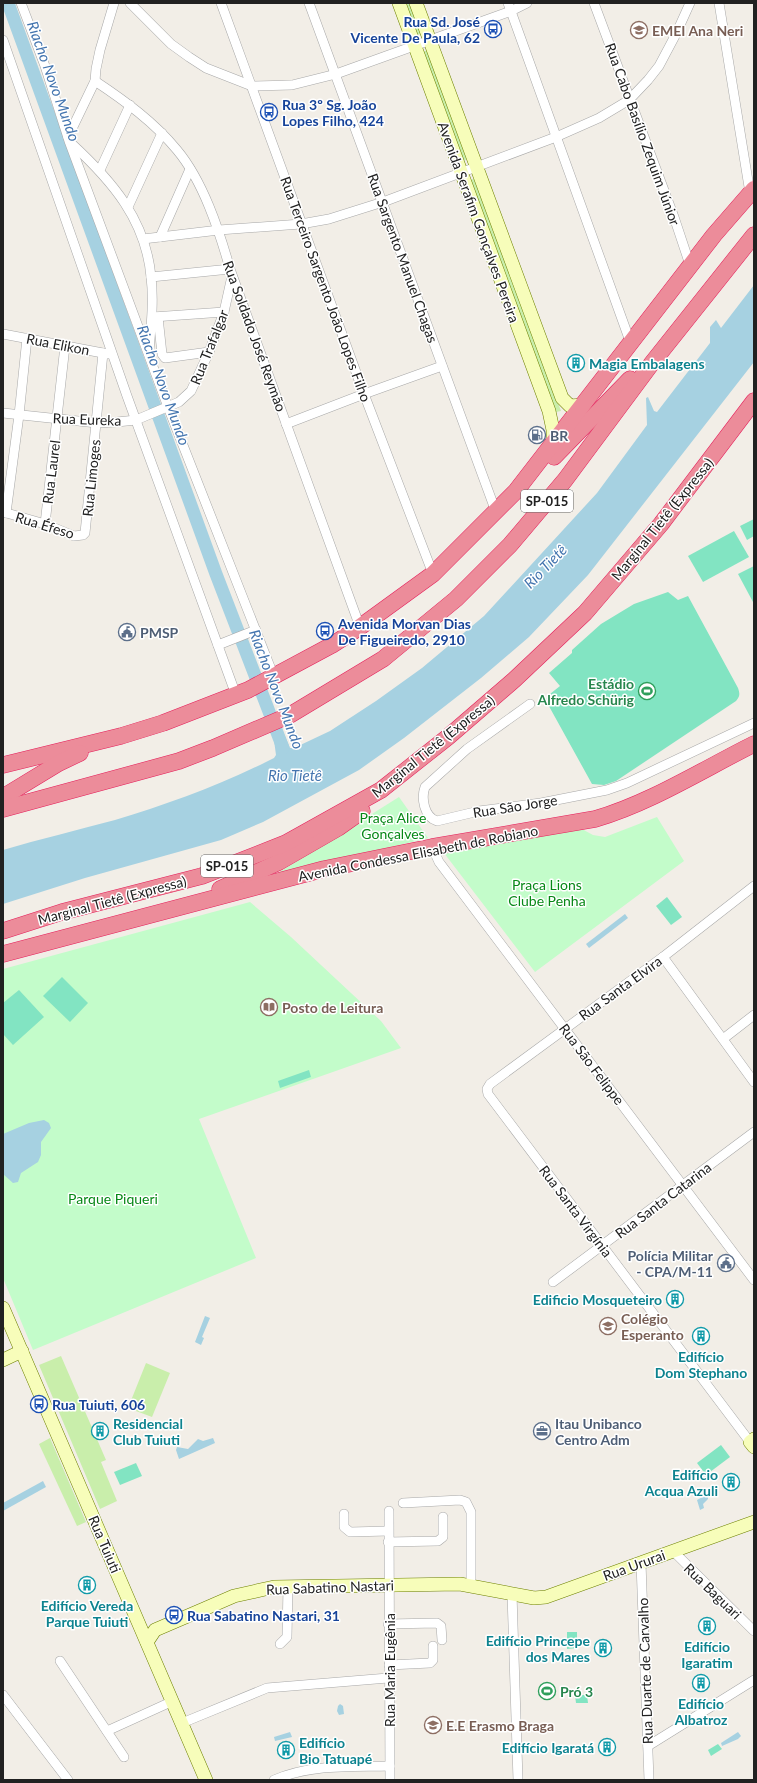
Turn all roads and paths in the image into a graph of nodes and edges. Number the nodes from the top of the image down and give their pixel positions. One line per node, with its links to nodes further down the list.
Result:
1 (21, 3): 23 (street)
2 (114, 3): 17 (street)
3 (130, 3): 18 (street)
4 (221, 3): 18 (street, Rua Terceiro Sargento João Lopes Filho)
5 (309, 3): 16 (street, Rua Sargento Manuel Chagas)
6 (399, 3): 15 (street, Avenida Serafim Gonçalves Pereira)
7 (416, 3): 13 (street, Avenida Serafim Gonçalves Pereira)
8 (527, 3): 12 (street)
9 (594, 3): 19 (street, Rua Cabo Basílio Zequim Júnior)
10 (690, 3): 19 (street)
11 (719, 3): 28 (street)
12 (509, 7): 13 (street); 22 (street)
13 (430, 39): 15 (street); 24 (street, Avenida Serafim Gonçalves Pereira)
14 (4, 45): 47 (street)
15 (414, 45): 16 (street); 27 (street, Avenida Serafim Gonçalves Pereira)
16 (336, 74): 18 (street); 29 (street, Rua Sargento Manuel Chagas)
17 (95, 81): 20 (street, Rua Soldado José Reymão); 23 (street)
18 (252, 86): 31 (street, Rua Terceiro Sargento João Lopes Filho)
19 (629, 100): 22 (street); 36 (street, Rua Cabo Basílio Zequim Júnior)
20 (130, 105): 21 (street, Rua Soldado José Reymão); 26 (street)
21 (162, 133): 25 (street, Rua Soldado José Reymão); 30 (street)
22 (556, 138): 24 (street); 43 (street)
23 (69, 139): 26 (street); 48 (street)
24 (476, 168): 27 (street); 53 (street, Avenida Serafim Gonçalves Pereira)
25 (190, 169): 32 (street, Rua Soldado José Reymão); 34 (street)
26 (100, 170): 30 (street)
27 (461, 173): 29 (street); 61 (street, Avenida Serafim Gonçalves Pereira)
28 (752, 191): 36 (highway)
29 (383, 202): 31 (street); 50 (street, Rua Sargento Manuel Chagas)
30 (128, 207): 35 (street)
31 (301, 224): 32 (street); 51 (street, Rua Terceiro Sargento João Lopes Filho)
32 (219, 230): 34 (street); 37 (street, Rua Soldado José Reymão)
33 (754, 235): 49 (highway, SP-015)
34 (160, 237): 35 (street)
35 (143, 239): 38 (street)
36 (690, 265): 43 (highway)
37 (231, 272): 38 (street); 39 (street, Rua Trafalgar); 60 (street, Rua Soldado José Reymão)
38 (151, 277): 40 (street)
39 (224, 312): 40 (street); 45 (street, Rua Trafalgar)
40 (155, 317): 45 (street); 48 (street)
41 (3, 334): 42 (street, Rua Elikon)
42 (26, 338): 44 (street, Rua Elikon); 56 (street)
43 (631, 344): 53 (highway)
44 (65, 346): 46 (street, Rua Elikon); 57 (street, Rua Laurel)
45 (209, 352): 54 (street, Rua Trafalgar)
46 (103, 353): 47 (street, Rua Elikon); 59 (street, Rua Limoges)
47 (113, 355): 58 (street)
48 (149, 355): 54 (street)
49 (652, 363): 62 (highway); 80 (highway, SP-015)
50 (442, 366): 51 (street); 63 (street, Rua Sargento Manuel Chagas)
51 (364, 394): 60 (street); 67 (street, Rua Terceiro Sargento João Lopes Filho)
52 (754, 401): 78 (highway, Marginal Tietê (Expressa) / SP-015)
53 (583, 404): 61 (highway)
54 (165, 408): 58 (street, Rua Eureka); 69 (street)
55 (3, 413): 56 (street, Rua Eureka)
56 (19, 415): 57 (street, Rua Eureka); 64 (street)
57 (58, 419): 59 (street, Rua Eureka); 65 (street, Rua Laurel)
58 (136, 420): 59 (street, Rua Eureka); 70 (street)
59 (97, 423): 66 (street, Rua Limoges)
60 (286, 424): 68 (street, Rua Soldado José Reymão)
61 (553, 442): 62 (highway)
62 (516, 491): 63 (highway)
63 (496, 512): 67 (highway)
64 (5, 513): 65 (street, Rua Éfeso)
65 (45, 524): 66 (street, Rua Éfeso)
66 (85, 533)
67 (434, 574): 68 (highway)
68 (360, 627): 71 (highway)
69 (256, 630): 70 (street); 71 (street)
70 (218, 645): 72 (street)
71 (271, 679): 72 (highway)
72 (242, 693): 75 (highway)
73 (530, 704): 74 (street, Rua São Jorge)
74 (754, 723)
75 (121, 736): 77 (highway); 79 (highway)
76 (754, 744): 81 (highway, Avenida Condessa Elisabeth de Robiano)
77 (6, 764)
78 (381, 790): 83 (highway); 84 (highway, Marginal Tietê (Expressa) / SP-015)
79 (3, 797)
80 (3, 809)
81 (432, 847): 83 (highway, Avenida Condessa Elisabeth de Robiano); 88 (street, Rua São Felippe)
82 (754, 886): 86 (street, Rua Santa Elvira)
83 (136, 919): 85 (highway, Avenida Condessa Elisabeth de Robiano)
84 (3, 931)
85 (3, 954)
86 (663, 957): 88 (street, Rua Santa Elvira); 89 (street)
87 (754, 1015): 89 (street)
88 (564, 1028): 91 (street, Rua Santa Elvira); 93 (street, Rua São Felippe)
89 (723, 1039): 90 (street)
90 (754, 1082)
91 (487, 1089): 94 (street, Rua Santa Virgínia)
92 (754, 1132): 93 (street, Rua Santa Catarina)
93 (683, 1185): 94 (street, Rua Santa Catarina); 95 (street, Rua São Felippe)
94 (602, 1245): 96 (street, Rua Santa Catarina); 100 (street, Rua Santa Virgínia)
95 (754, 1280)
96 (553, 1282)
97 (3, 1308): 98 (street, Rua Tuiuti)
98 (22, 1351): 99 (street); 115 (street, Rua Tuiuti)
99 (3, 1360)
100 (753, 1443)
101 (403, 1503): 112 (street)
102 (388, 1511): 106 (street, Rua Maria Eugênia)
103 (344, 1514): 106 (street)
104 (443, 1516): 107 (street)
105 (754, 1522): 108 (street, Rua Ururai)
106 (388, 1531): 107 (street, Rua Maria Eugênia)
107 (388, 1542): 110 (street, Rua Maria Eugênia)
108 (673, 1551): 109 (street, Rua Ururai); 117 (street, Rua Baguari)
109 (641, 1563): 113 (street, Rua Ururai); 130 (street, Rua Duarte de Carvalho)
110 (389, 1584): 111 (street, Rua Sabatino Nastari); 112 (street, Rua Sabatino Nastari); 114 (street, Rua Maria Eugênia)
111 (288, 1586): 116 (street, Rua Sabatino Nastari); 120 (street)
112 (471, 1586): 113 (street, Rua Sabatino Nastari)
113 (512, 1594): 137 (street)
114 (388, 1624): 118 (street); 123 (street, Rua Maria Eugênia)
115 (140, 1625): 116 (street); 119 (street, Rua Tuiuti)
116 (155, 1630): 119 (street)
117 (754, 1631)
118 (442, 1640)
119 (147, 1642): 127 (street, Rua Tuiuti)
120 (280, 1644)
121 (433, 1646): 123 (street)
122 (60, 1661): 129 (street)
123 (389, 1665): 124 (street, Rua Maria Eugênia)
124 (388, 1678): 128 (street); 132 (street, Rua Maria Eugênia)
125 (754, 1680): 130 (street)
126 (3, 1695): 133 (street)
127 (173, 1701): 128 (street, Rua Tuiuti); 129 (street)
128 (182, 1723): 134 (street, Rua Tuiuti)
129 (107, 1731): 131 (street)
130 (648, 1746): 138 (street, Rua Duarte de Carvalho)
131 (124, 1757)
132 (390, 1766): 135 (street); 136 (street, Rua Maria Eugênia)
133 (68, 1780)
134 (206, 1780)
135 (274, 1780)
136 (390, 1780)
137 (518, 1780)
138 (649, 1780)

